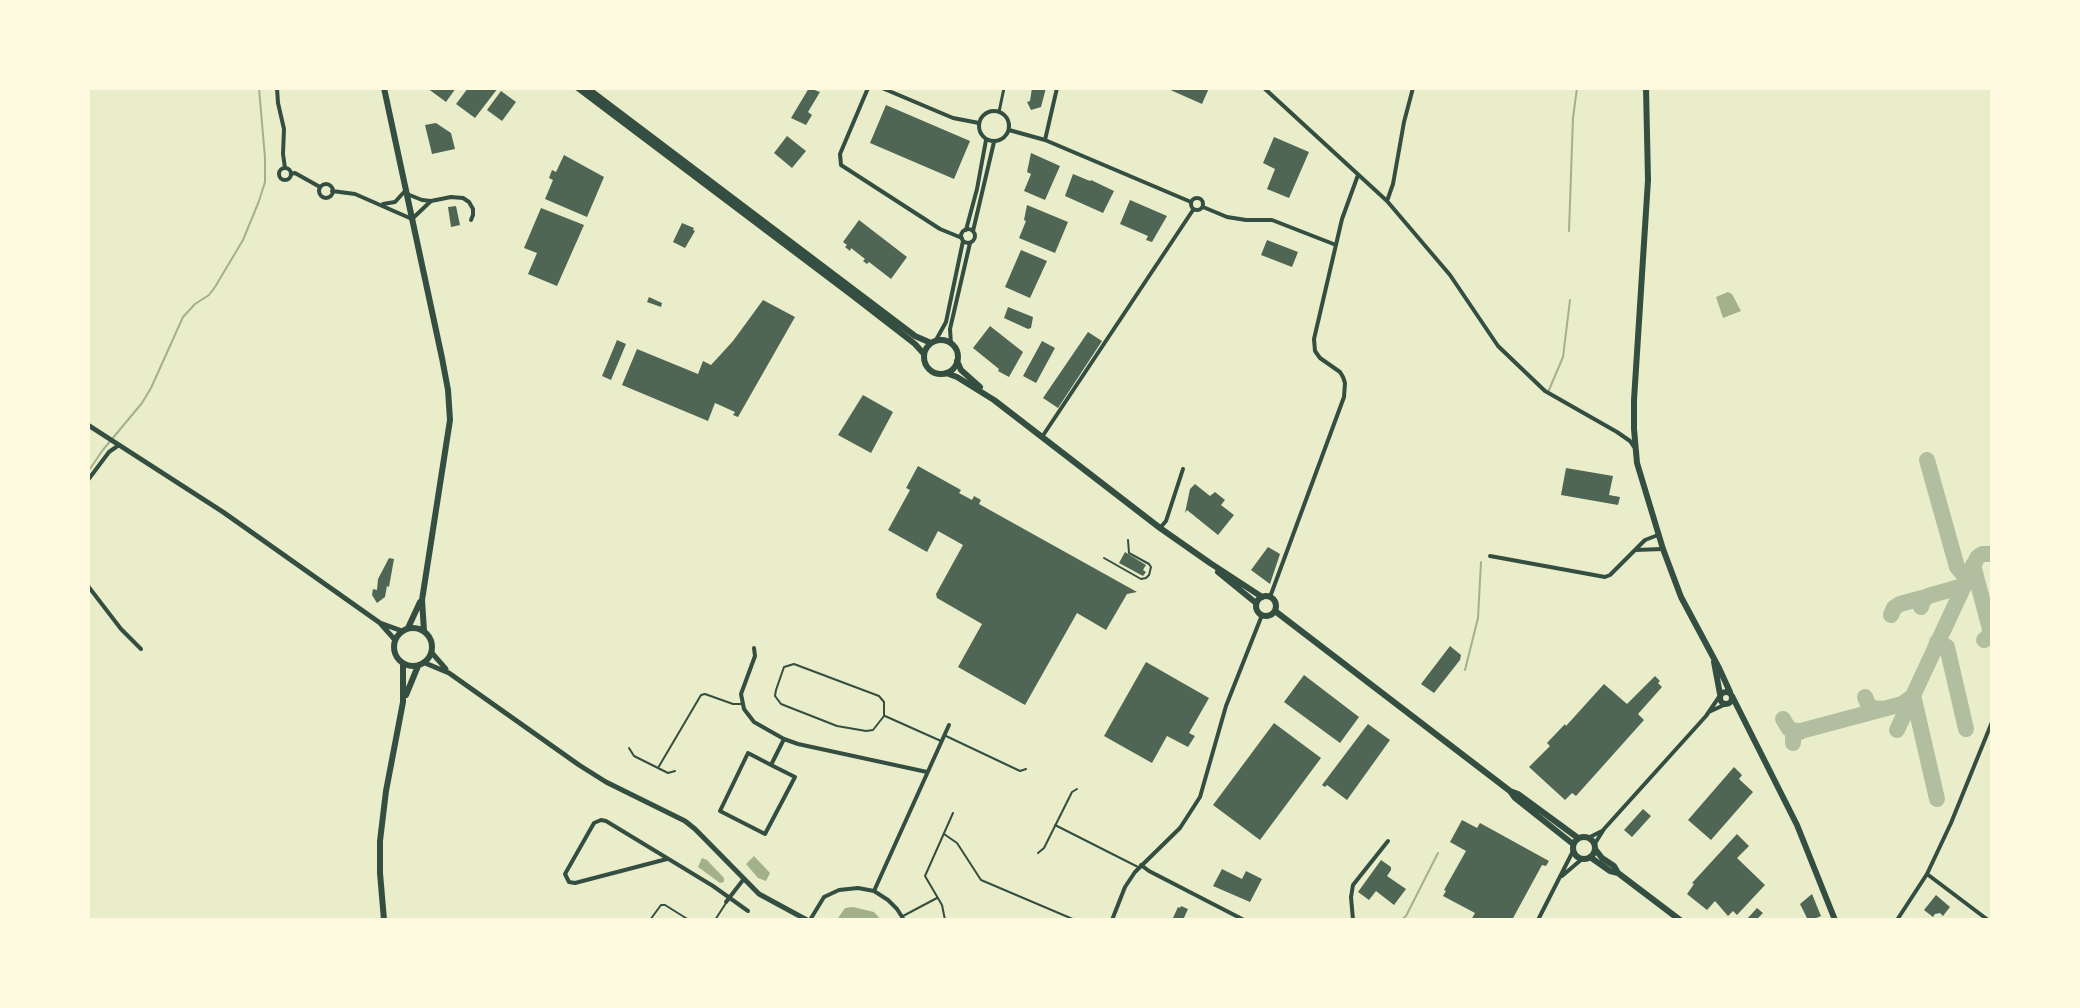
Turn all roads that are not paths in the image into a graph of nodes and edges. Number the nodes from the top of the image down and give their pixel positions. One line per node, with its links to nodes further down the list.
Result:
1 (277, 88): 18 (street)
2 (384, 88): 23 (main road)
3 (578, 88): 40 (main road)
4 (587, 88): 37 (main road)
5 (868, 88): 32 (street)
6 (882, 88): 13 (street)
7 (1004, 88): 12 (street)
8 (1057, 88): 16 (street)
9 (1264, 88): 20 (street)
10 (1413, 88): 25 (street)
11 (1644, 88): 39 (main road)
12 (999, 112): 13 (street); 14 (street)
13 (979, 123): 15 (street)
14 (1009, 130): 16 (street); 17 (street)
15 (986, 140): 17 (street); 33 (street)
16 (1045, 140): 26 (street)
17 (994, 142): 33 (street)
18 (285, 168): 19 (street); 19 (street)
19 (291, 174): 21 (street)
20 (1358, 175): 25 (street); 36 (street)
21 (320, 187): 22 (street); 22 (street)
22 (332, 191): 27 (street)
23 (406, 191): 24 (street); 27 (street); 30 (main road)
24 (431, 201): 30 (street); 31 (street)
25 (1387, 201): 46 (street)
26 (1191, 202): 28 (street); 29 (street)
27 (381, 204): 30 (street)
28 (1203, 207): 29 (street); 36 (street)
29 (1193, 210): 47 (street)
30 (412, 219): 63 (main road)
31 (471, 220)
32 (946, 231): 33 (street); 34 (street)
33 (967, 231): 34 (street); 35 (street)
34 (962, 240): 35 (street); 37 (street)
35 (970, 243): 38 (street)
36 (1336, 245): 62 (street)
37 (934, 342): 38 (main road); 40 (main road)
38 (951, 344): 41 (main road)
39 (1637, 344): 45 (main road); 52 (main road)
40 (924, 354): 42 (main road)
41 (957, 361): 42 (main road); 43 (main road)
42 (946, 373): 43 (main road)
43 (994, 400): 47 (main road)
44 (88, 425): 48 (street)
45 (1634, 429): 46 (street); 49 (main road)
46 (1617, 432): 49 (street)
47 (1042, 437): 53 (main road)
48 (118, 443): 51 (street); 67 (street)
49 (1636, 450): 52 (main road)
50 (1183, 469): 53 (street)
51 (88, 480)
52 (1645, 485): 54 (main road)
53 (1160, 528): 60 (main road)
54 (1658, 535): 56 (main road); 57 (street)
55 (1128, 540): 59 (lane)
56 (1663, 549): 57 (street); 74 (main road)
57 (1635, 550): 58 (street)
58 (1490, 556)
59 (1104, 558)
60 (1210, 563): 62 (main road); 64 (main road)
61 (88, 586): 72 (street)
62 (1266, 597): 64 (main road); 65 (main road)
63 (422, 600): 68 (main road); 69 (main road)
64 (1256, 603): 66 (main road)
65 (1275, 611): 66 (main road); 104 (main road)
66 (1262, 615): 109 (street)
67 (380, 623): 68 (street); 70 (street)
68 (405, 629): 69 (main road); 70 (main road)
69 (424, 631): 73 (main road)
70 (395, 640): 75 (main road)
71 (754, 648): 81 (street)
72 (141, 649)
73 (432, 653): 76 (main road); 77 (street)
74 (1713, 659): 78 (main road); 79 (main road)
75 (403, 664): 76 (main road); 80 (main road)
76 (421, 664): 77 (street); 80 (main road)
77 (449, 673): 113 (street)
78 (1731, 694): 79 (main road); 82 (main road); 83 (main road)
79 (1720, 696): 82 (main road); 84 (street)
80 (403, 702): 119 (main road)
81 (742, 704): 90 (street); 93 (lane)
82 (1727, 704): 83 (main road); 84 (street)
83 (1740, 711): 131 (main road)
84 (1709, 712): 100 (street)
85 (884, 716): 85 (lane); 89 (lane)
86 (1992, 722): 88 (street)
87 (949, 725): 89 (street)
88 (1990, 732): 111 (street)
89 (943, 738): 94 (lane); 96 (street)
90 (784, 739): 92 (street); 96 (street)
91 (629, 748): 93 (lane)
92 (771, 765): 92 (street)
93 (658, 768): 95 (lane)
94 (1026, 769)
95 (675, 771)
96 (927, 772): 114 (street)
97 (1077, 789): 99 (lane)
98 (953, 813): 101 (lane)
99 (1055, 825): 106 (lane); 109 (lane)
100 (1604, 829): 102 (street); 105 (street)
101 (944, 834): 115 (lane); 125 (lane)
102 (1588, 838): 104 (main road); 105 (main road)
103 (1388, 841): 128 (street)
104 (1575, 844): 107 (main road); 112 (street)
105 (1594, 847): 107 (main road); 110 (main road)
106 (1038, 853)
107 (1586, 858): 110 (main road); 112 (street)
108 (667, 859): 108 (street); 116 (street)
109 (1140, 866): 126 (street); 127 (street)
110 (1618, 873): 130 (main road)
111 (1927, 874): 132 (street); 133 (street)
112 (1560, 878): 129 (street)
113 (743, 880): 116 (street); 123 (street)
114 (874, 891): 118 (street); 123 (street)
115 (937, 898): 118 (lane); 124 (lane)
116 (728, 900): 117 (street); 122 (lane)
117 (748, 911)
118 (903, 918)
119 (384, 920)
120 (650, 920): 121 (lane)
121 (689, 920)
122 (715, 920)
123 (809, 920)
124 (945, 920)
125 (1075, 920)
126 (1112, 920)
127 (1244, 920)
128 (1353, 920)
129 (1538, 920)
130 (1680, 920)
131 (1835, 920)
132 (1897, 920)
133 (1988, 920)

